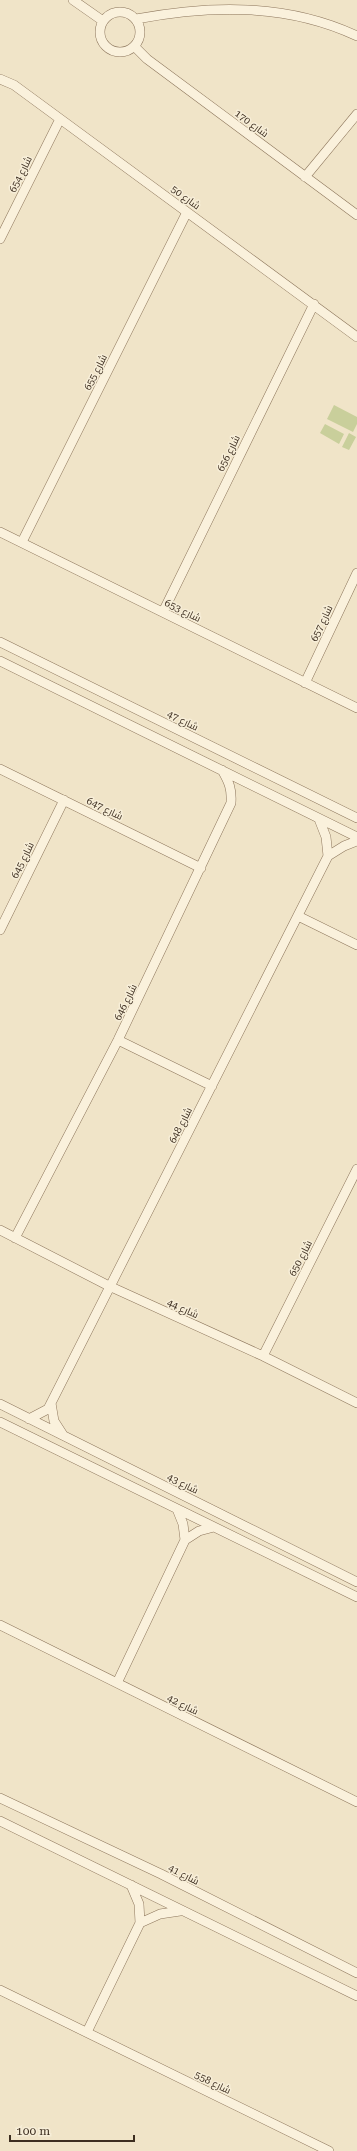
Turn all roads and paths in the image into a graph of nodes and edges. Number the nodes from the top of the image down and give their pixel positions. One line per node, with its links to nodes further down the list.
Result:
1 (73, 0): 3 (street)
2 (136, 19): 3 (street); 4 (street); 5 (street)
3 (103, 21): 5 (street)
4 (357, 36)
5 (135, 47): 9 (street, شارع 170)
6 (0, 79): 8 (street, شارع 50)
7 (357, 114): 9 (street)
8 (60, 119): 10 (street, شارع 50); 12 (street, شارع 654)
9 (305, 177): 11 (street, شارع 170)
10 (187, 212): 13 (street, شارع 50); 16 (street, شارع 655)
11 (357, 215)
12 (0, 239)
13 (314, 304): 14 (street, شارع 50); 18 (street, شارع 656)
14 (357, 337)
15 (0, 532): 16 (street, شارع 653)
16 (22, 542): 18 (street, شارع 653)
17 (357, 573): 21 (street, شارع 657)
18 (163, 612): 21 (street, شارع 653)
19 (0, 642): 26 (street, شارع 47)
20 (0, 662): 24 (street)
21 (305, 683): 22 (street, شارع 653)
22 (357, 708)
23 (0, 769): 25 (street, شارع 647)
24 (222, 770): 27 (street); 31 (street, شارع 646)
25 (64, 800): 31 (street, شارع 647); 33 (street, شارع 645)
26 (357, 818)
27 (320, 819): 28 (street); 30 (street)
28 (357, 837)
29 (357, 841): 30 (street)
30 (328, 856): 32 (street, شارع 648)
31 (201, 868): 35 (street, شارع 646)
32 (298, 916): 34 (street); 36 (street, شارع 648)
33 (0, 930)
34 (357, 945)
35 (118, 1040): 36 (street); 39 (street, شارع 646)
36 (212, 1086): 40 (street, شارع 648)
37 (357, 1169): 41 (street, شارع 650)
38 (0, 1230): 39 (street, شارع 44)
39 (15, 1238): 40 (street, شارع 44)
40 (109, 1286): 41 (street, شارع 44); 42 (street, شارع 648)
41 (263, 1356): 43 (street, شارع 44)
42 (51, 1403): 45 (street, شارع 648); 47 (street)
43 (357, 1403)
44 (0, 1404): 45 (street, شارع 43)
45 (29, 1419): 47 (street, شارع 43)
46 (0, 1422): 48 (street)
47 (64, 1436): 51 (street, شارع 43)
48 (177, 1509): 49 (street); 50 (street)
49 (214, 1527): 50 (street); 52 (street)
50 (185, 1540): 54 (street)
51 (357, 1582)
52 (357, 1597)
53 (0, 1625): 54 (street, شارع 42)
54 (117, 1683): 56 (street, شارع 42)
55 (0, 1798): 61 (street, شارع 41)
56 (357, 1802)
57 (0, 1821): 58 (street)
58 (131, 1885): 59 (street); 60 (street)
59 (182, 1910): 60 (street); 63 (street)
60 (140, 1923): 64 (street)
61 (357, 1973)
62 (0, 1990): 64 (street, شارع 558)
63 (357, 1996)
64 (87, 2032): 65 (street, شارع 558)
65 (329, 2151)

